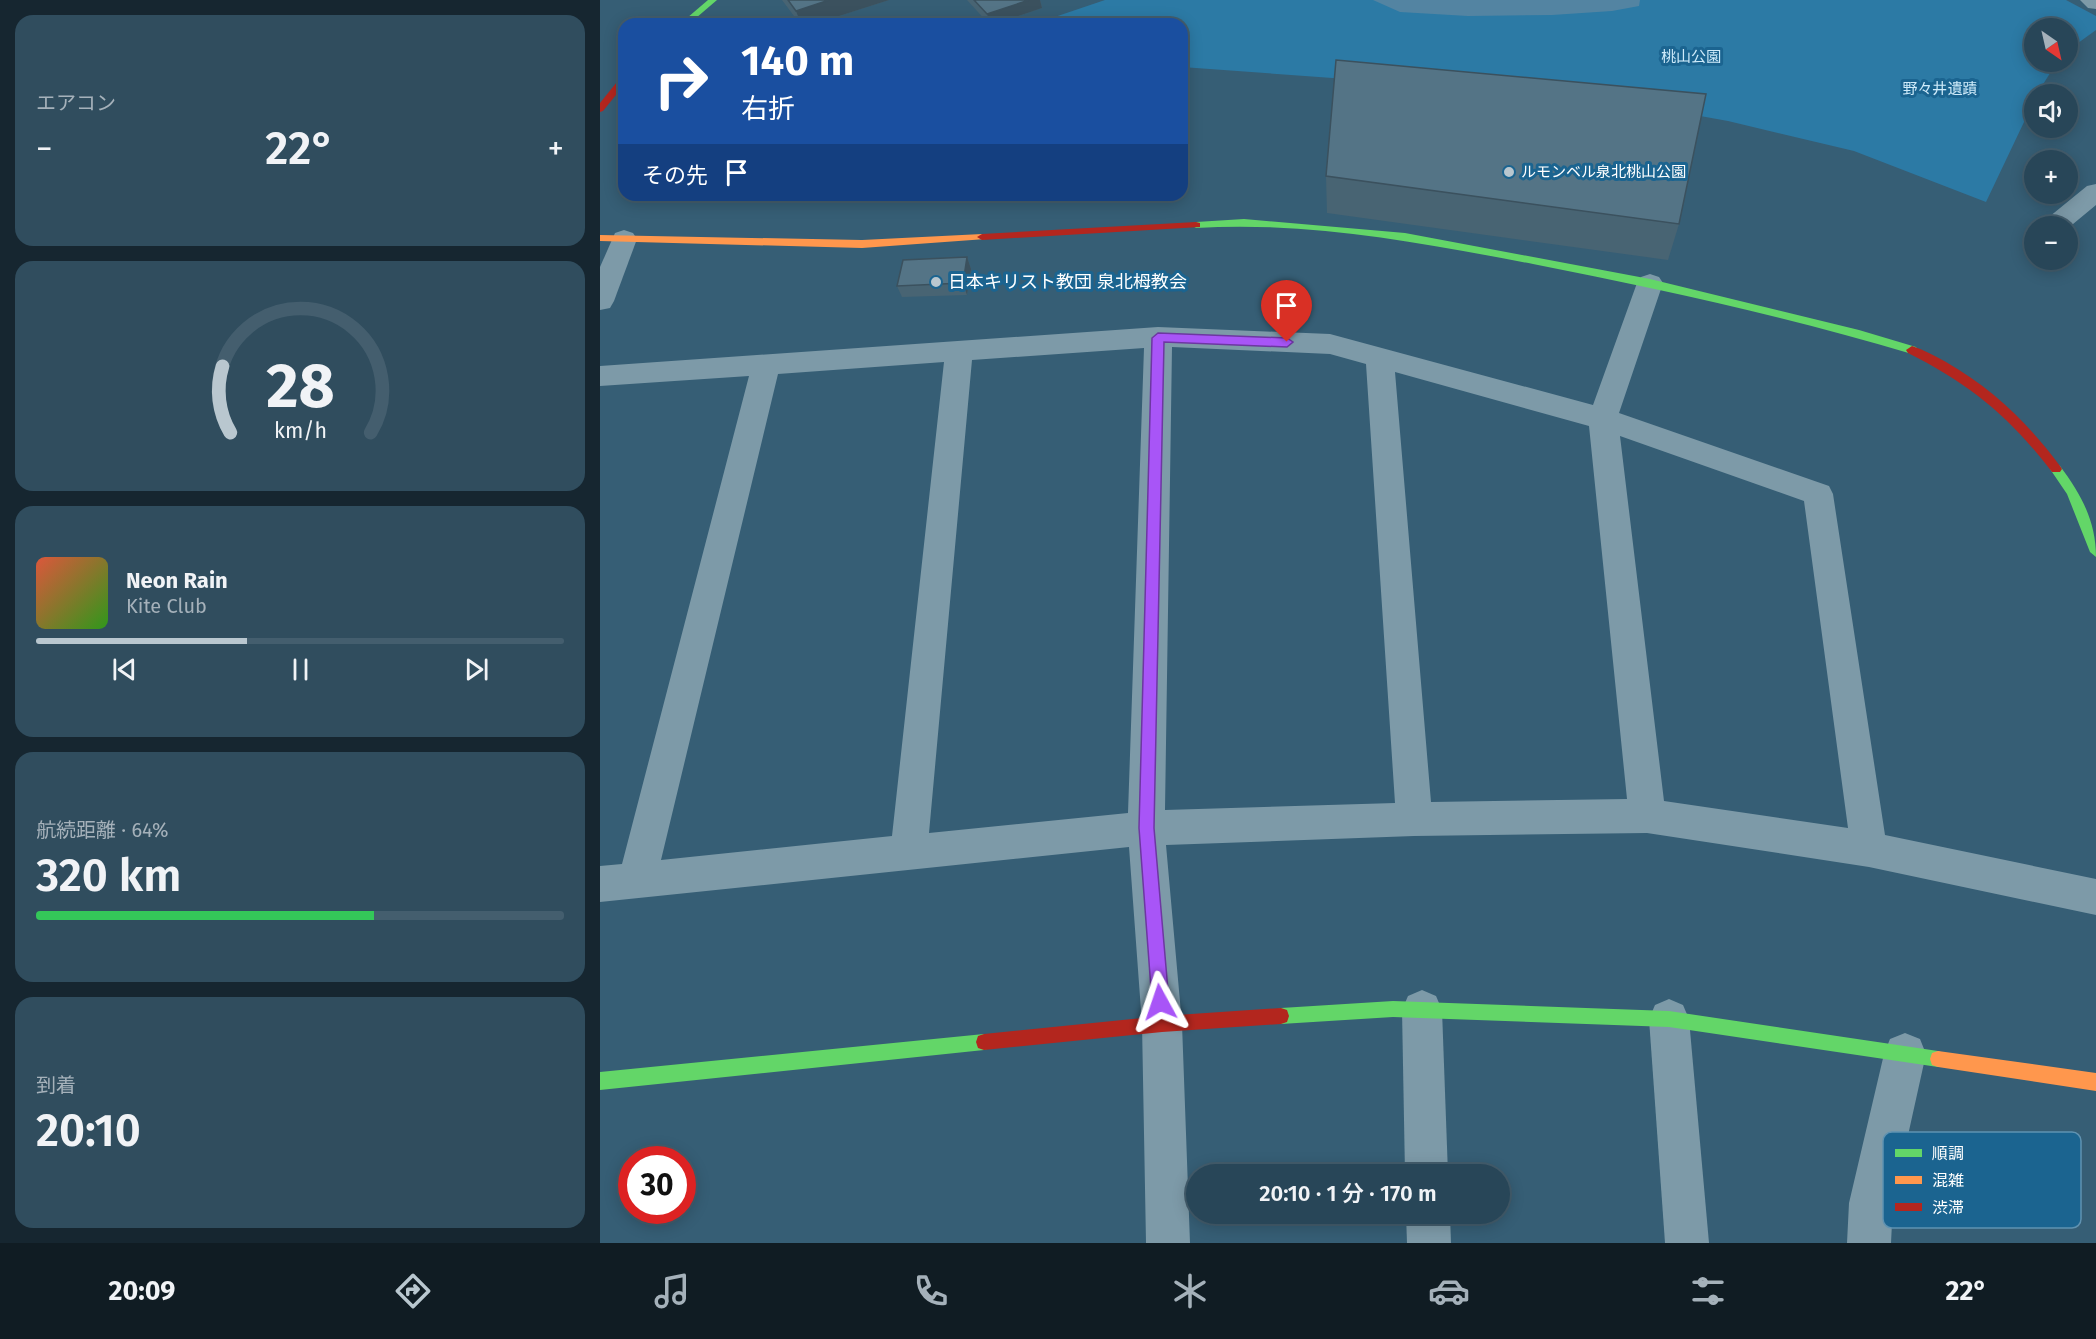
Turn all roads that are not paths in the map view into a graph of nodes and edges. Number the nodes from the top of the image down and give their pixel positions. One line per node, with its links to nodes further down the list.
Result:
1 (712, 0): 4 (street)
2 (2091, 0): 3 (street)
3 (2096, 3)
4 (691, 18)
5 (618, 87): 6 (street)
6 (600, 110)
7 (2096, 192): 8 (street)
8 (2068, 216)
9 (612, 238): 10 (street); 11 (street)
10 (1650, 283): 17 (street); 18 (street)
11 (600, 301)
12 (1158, 338): 13 (street); 14 (street); 21 (street)
13 (959, 351): 15 (street); 23 (street)
14 (1380, 358): 17 (street); 20 (street)
15 (766, 364): 16 (street); 24 (street)
16 (600, 376)
17 (1603, 419): 19 (street); 22 (street)
18 (2096, 552)
19 (1647, 816): 20 (street); 22 (street)
20 (1414, 819): 21 (street)
21 (1146, 828): 23 (street); 29 (street)
22 (1869, 849): 26 (street)
23 (909, 852): 24 (street)
24 (637, 880): 25 (street)
25 (600, 884)
26 (2096, 897)
27 (1422, 1010): 28 (street); 29 (street); 35 (street)
28 (1669, 1019): 30 (street); 39 (street)
29 (1162, 1023): 31 (street); 37 (street)
30 (1905, 1054): 32 (street); 33 (street)
31 (600, 1081)
32 (2096, 1082)
33 (1888, 1132)
34 (1883, 1153): 40 (street)
35 (1427, 1164)
36 (1428, 1224): 38 (street)
37 (1168, 1243)
38 (1429, 1243)
39 (1687, 1243)
40 (1869, 1243)

